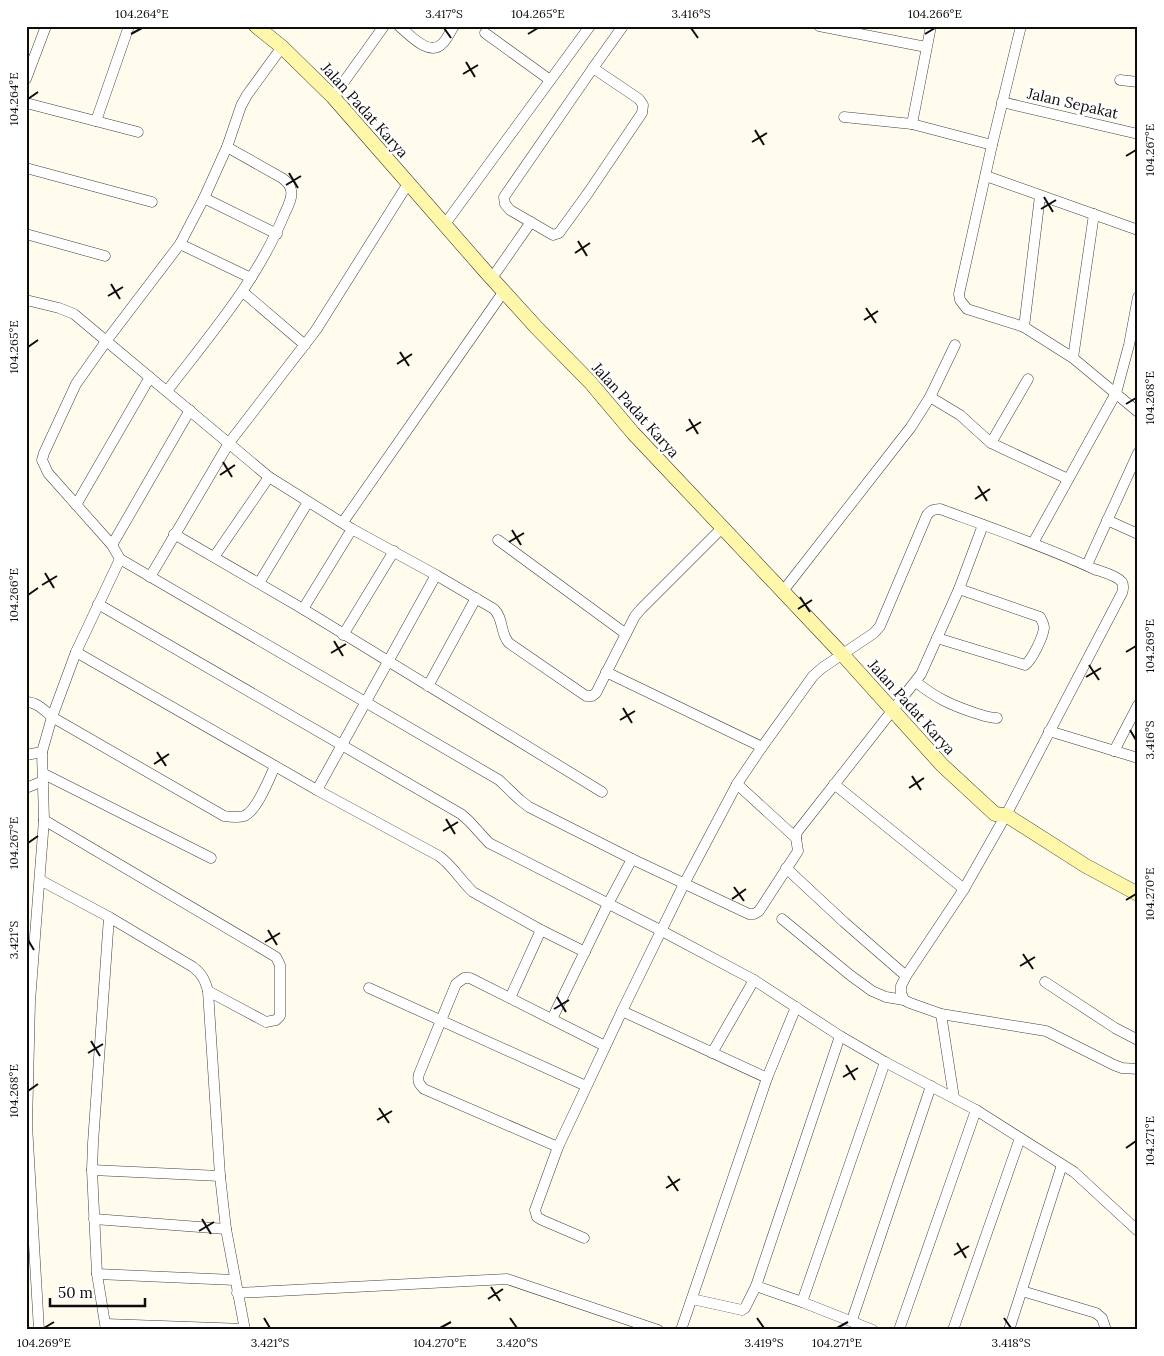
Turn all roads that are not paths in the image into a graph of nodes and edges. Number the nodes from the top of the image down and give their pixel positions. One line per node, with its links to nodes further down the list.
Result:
1 (46, 26): 16 (street)
2 (129, 26): 24 (street)
3 (256, 26): 13 (street, Jalan Padat Karya)
4 (384, 26): 20 (street)
5 (400, 26): 6 (street)
6 (454, 26)
7 (590, 26): 17 (street)
8 (623, 26): 15 (street)
9 (819, 26): 14 (street)
10 (932, 26): 14 (street)
11 (1021, 26): 21 (street)
12 (485, 34): 17 (street)
13 (282, 47): 20 (street, Jalan Padat Karya); 29 (street)
14 (926, 47): 25 (street)
15 (593, 68): 37 (street); 37 (street)
16 (26, 79)
17 (550, 80): 38 (street)
18 (1120, 80): 19 (street)
19 (1138, 82)
20 (333, 97): 32 (street, Jalan Padat Karya)
21 (1002, 102): 27 (street, Jalan Sepakat); 28 (street)
22 (26, 103): 24 (street)
23 (844, 117): 25 (street)
24 (96, 122): 26 (street)
25 (912, 124): 28 (street)
26 (138, 132)
27 (1138, 134)
28 (992, 145): 31 (street)
29 (228, 147): 34 (street); 41 (street)
30 (26, 168): 35 (street)
31 (986, 176): 33 (street); 50 (street)
32 (409, 182): 38 (street, Jalan Padat Karya); 53 (street)
33 (1040, 196): 36 (street); 50 (street)
34 (204, 198): 41 (street); 42 (street)
35 (152, 202)
36 (1094, 214): 39 (street); 55 (street)
37 (531, 222): 45 (street)
38 (445, 224): 45 (street, Jalan Padat Karya)
39 (1138, 230)
40 (26, 234): 43 (street)
41 (277, 234): 44 (street)
42 (180, 244): 44 (street); 51 (street)
43 (105, 256)
44 (251, 278): 47 (street)
45 (492, 278): 46 (street, Jalan Padat Karya)
46 (504, 291): 72 (street); 74 (street, Jalan Padat Karya)
47 (243, 292): 53 (street); 58 (street)
48 (1138, 296): 54 (street)
49 (26, 300): 51 (street)
50 (1024, 327): 55 (street)
51 (107, 340): 56 (street); 70 (street)
52 (955, 345): 60 (street)
53 (305, 346): 63 (street)
54 (1133, 346): 59 (street)
55 (1073, 358): 59 (street)
56 (150, 376): 58 (street); 70 (street)
57 (1028, 379): 64 (street)
58 (167, 390): 61 (street)
59 (1116, 393): 62 (street); 68 (street)
60 (930, 397): 64 (street); 89 (street)
61 (190, 410): 63 (street); 80 (street)
62 (1138, 412)
63 (229, 443): 67 (street); 76 (street)
64 (991, 443): 68 (street)
65 (1138, 453): 66 (street)
66 (1133, 473): 71 (street)
67 (269, 477): 69 (street); 82 (street)
68 (1068, 478): 79 (street)
69 (308, 502): 72 (street); 87 (street)
70 (76, 505): 80 (street)
71 (1107, 520): 77 (street); 84 (street)
72 (343, 522): 75 (street)
73 (983, 525): 79 (street); 88 (street); 97 (street)
74 (723, 528): 89 (street, Jalan Padat Karya); 93 (street)
75 (352, 529): 81 (street); 92 (street)
76 (174, 534): 82 (street); 86 (street)
77 (1138, 534)
78 (498, 540): 93 (street)
79 (1033, 543): 84 (street)
80 (112, 545): 83 (street)
81 (394, 551): 85 (street); 94 (street)
82 (214, 557): 87 (street)
83 (120, 559): 86 (street); 91 (street)
84 (1086, 565): 108 (street)
85 (436, 575): 90 (street); 98 (street)
86 (150, 577): 102 (street)
87 (259, 583): 92 (street)
88 (959, 589): 95 (street); 95 (street)
89 (783, 591): 97 (street, Jalan Padat Karya)
90 (476, 598): 99 (street); 101 (street)
91 (98, 604): 96 (street); 109 (street)
92 (303, 609): 94 (street)
93 (626, 634): 99 (street)
94 (343, 635): 98 (street)
95 (938, 638): 100 (street)
96 (76, 652): 106 (street); 115 (street)
97 (842, 654): 105 (street, Jalan Padat Karya); 110 (street)
98 (388, 662): 101 (street); 102 (street)
99 (606, 672): 110 (street)
100 (916, 682): 105 (street); 107 (street)
101 (428, 686): 121 (street)
102 (366, 701): 109 (street); 126 (street)
103 (26, 702): 106 (street)
104 (1138, 705): 111 (street)
105 (893, 712): 118 (street); 122 (street, Jalan Padat Karya)
106 (52, 717): 112 (street); 115 (street)
107 (997, 718)
108 (1049, 731): 111 (street); 122 (street)
109 (341, 746): 120 (street); 132 (street)
110 (762, 747): 117 (street)
111 (1114, 750): 114 (street)
112 (42, 752): 113 (street); 116 (street)
113 (26, 755)
114 (1138, 758)
115 (275, 766): 120 (street)
116 (44, 778): 119 (street); 123 (street); 125 (street)
117 (737, 784): 124 (street); 129 (street)
118 (834, 784): 124 (street); 130 (street)
119 (26, 788)
120 (316, 790): 135 (street)
121 (602, 792)
122 (1001, 814): 130 (street); 131 (street, Jalan Padat Karya)
123 (44, 820): 128 (street); 142 (street)
124 (796, 838): 127 (street)
125 (211, 858)
126 (632, 859): 129 (street); 132 (street)
127 (786, 868): 129 (street); 138 (street)
128 (40, 880): 133 (street); 145 (street)
129 (684, 884): 136 (street)
130 (964, 889): 138 (street)
131 (1138, 894)
132 (608, 904): 136 (street); 137 (street)
133 (108, 917): 142 (street); 167 (street)
134 (782, 918): 144 (street)
135 (541, 930): 137 (street); 143 (street)
136 (660, 930): 139 (street); 147 (street)
137 (585, 952): 149 (street)
138 (906, 976): 144 (street)
139 (754, 980): 146 (street); 154 (street)
140 (1044, 982): 152 (street)
141 (369, 988): 150 (street)
142 (208, 991): 168 (street)
143 (510, 998): 149 (street); 150 (street)
144 (904, 1000): 148 (street)
145 (28, 1002): 155 (street)
146 (796, 1007): 151 (street); 158 (street)
147 (622, 1011): 153 (street); 154 (street)
148 (941, 1014): 157 (street); 161 (street)
149 (552, 1019): 153 (street)
150 (442, 1020): 159 (street); 165 (street)
151 (840, 1036): 156 (street); 176 (street)
152 (1138, 1040)
153 (605, 1046): 159 (street)
154 (712, 1052): 158 (street)
155 (27, 1058): 163 (street)
156 (885, 1062): 160 (street); 180 (street)
157 (1138, 1070)
158 (767, 1078): 179 (street)
159 (586, 1086): 165 (street)
160 (931, 1086): 161 (street); 181 (street)
161 (954, 1098): 162 (street)
162 (976, 1110): 164 (street); 188 (street)
163 (27, 1118): 169 (street)
164 (1020, 1138): 166 (street); 189 (street)
165 (558, 1147): 173 (street)
166 (1062, 1165): 172 (street); 177 (street)
167 (92, 1170): 168 (street); 170 (street)
168 (220, 1176): 171 (street)
169 (30, 1218): 184 (street)
170 (94, 1219): 171 (street); 174 (street)
171 (226, 1230): 175 (street)
172 (1138, 1231)
173 (584, 1238)
174 (97, 1274): 175 (street); 182 (street)
175 (235, 1280): 178 (street)
176 (756, 1286): 179 (street); 180 (street)
177 (1022, 1291): 190 (street); 191 (street)
178 (238, 1293): 183 (street); 185 (street)
179 (692, 1299): 186 (street)
180 (802, 1302): 181 (street)
181 (852, 1320): 187 (street)
182 (106, 1327): 183 (street)
183 (245, 1329)
184 (40, 1330)
185 (658, 1330)
186 (681, 1330)
187 (873, 1330)
188 (899, 1330)
189 (953, 1330)
190 (1009, 1330)
191 (1106, 1330)

